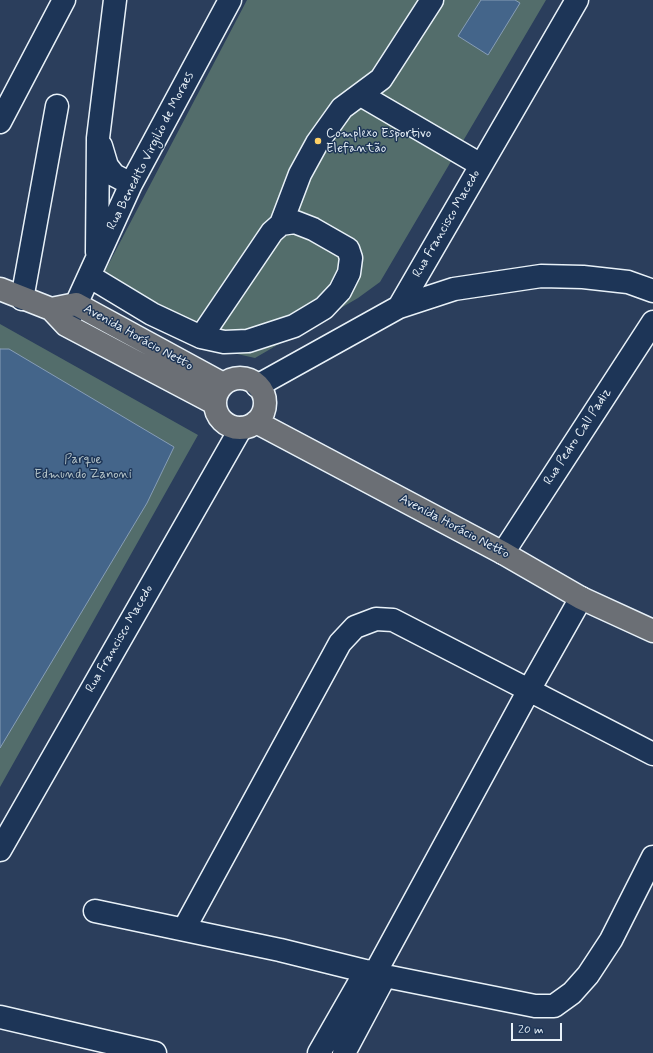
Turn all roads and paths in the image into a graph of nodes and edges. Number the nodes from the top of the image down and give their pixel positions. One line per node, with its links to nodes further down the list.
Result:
1 (64, 0): 8 (street)
2 (115, 0): 9 (street)
3 (230, 0): 11 (street, Rua Benedito Virgilio de Moraes)
4 (432, 0): 6 (street)
5 (577, 0): 10 (street, Rua Francisco Macedo)
6 (361, 95): 10 (street); 12 (street)
7 (57, 106): 17 (street)
8 (0, 122)
9 (98, 138): 11 (street); 13 (street)
10 (481, 165): 19 (street, Rua Francisco Macedo)
11 (131, 184): 13 (street, Rua Benedito Virgilio de Moraes)
12 (281, 224): 23 (street); 23 (street)
13 (97, 256): 14 (street, Rua Benedito Virgilio de Moraes)
14 (89, 276): 18 (street, Rua Benedito Virgilio de Moraes); 23 (street)
15 (0, 289): 17 (main road, Avenida Horácio Netto)
16 (653, 291): 19 (street)
17 (22, 299): 20 (main road, Avenida Horácio Netto)
18 (76, 304): 20 (main road, Avenida Horácio Netto); 22 (street, Rua Benedito Virgilio de Moraes); 24 (main road, Avenida Horácio Netto)
19 (399, 307): 25 (street)
20 (51, 309): 22 (main road, Avenida Horácio Netto)
21 (653, 322): 28 (street, Rua Pedro Call Padiz)
22 (66, 325): 26 (main road, Avenida Horácio Netto)
23 (201, 337)
24 (223, 384): 25 (main road); 26 (main road)
25 (257, 386): 27 (main road)
26 (214, 403): 27 (main road)
27 (249, 425): 28 (main road, Avenida Horácio Netto); 33 (street, Rua Francisco Macedo)
28 (503, 553): 29 (main road, Avenida Horácio Netto)
29 (581, 598): 30 (main road, Avenida Horácio Netto); 31 (street)
30 (653, 632)
31 (529, 690): 32 (street); 36 (street); 37 (street)
32 (653, 754)
33 (0, 850)
34 (653, 857): 37 (street)
35 (96, 911): 36 (street)
36 (184, 929): 37 (street)
37 (375, 973): 40 (street); 41 (street)
38 (0, 1016): 39 (street)
39 (155, 1053)
40 (319, 1053)
41 (344, 1053)

